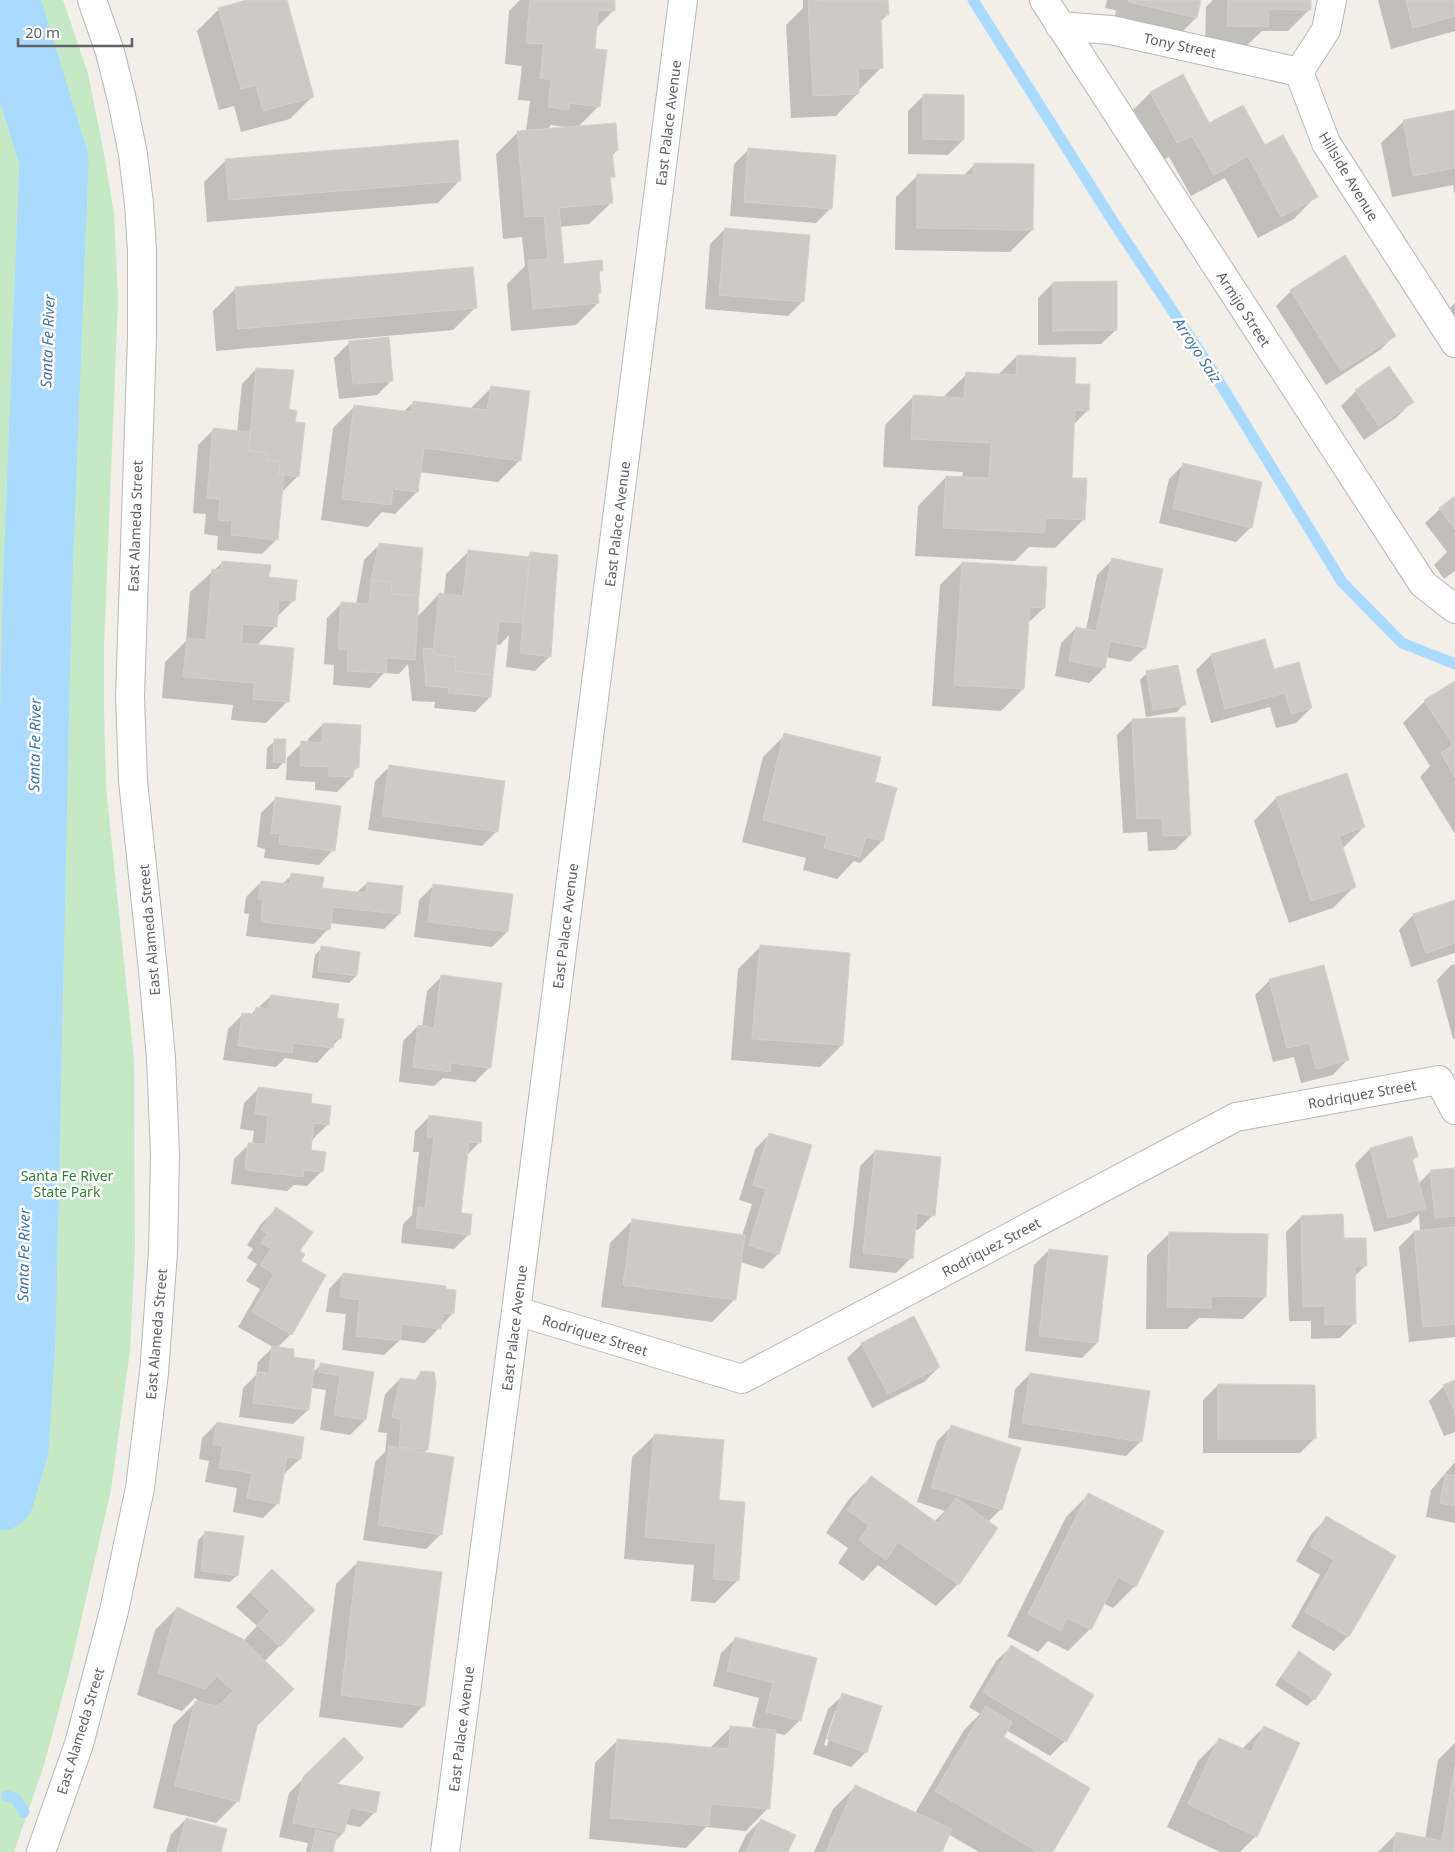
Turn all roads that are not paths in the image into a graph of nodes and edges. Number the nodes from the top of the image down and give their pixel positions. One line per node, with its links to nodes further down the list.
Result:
1 (92, 0): 11 (street, East Alameda Street)
2 (684, 0): 10 (street, East Palace Avenue)
3 (1044, 0): 5 (street, Armijo Street)
4 (1332, 0): 6 (street)
5 (1060, 26): 6 (street, Tony Street); 8 (street, Armijo Street)
6 (1299, 72): 7 (street, Hillside Avenue)
7 (1455, 343)
8 (1455, 609)
9 (1455, 1110): 10 (street, Rodriquez Street)
10 (516, 1311): 12 (street, East Palace Avenue)
11 (41, 1852)
12 (445, 1852)

